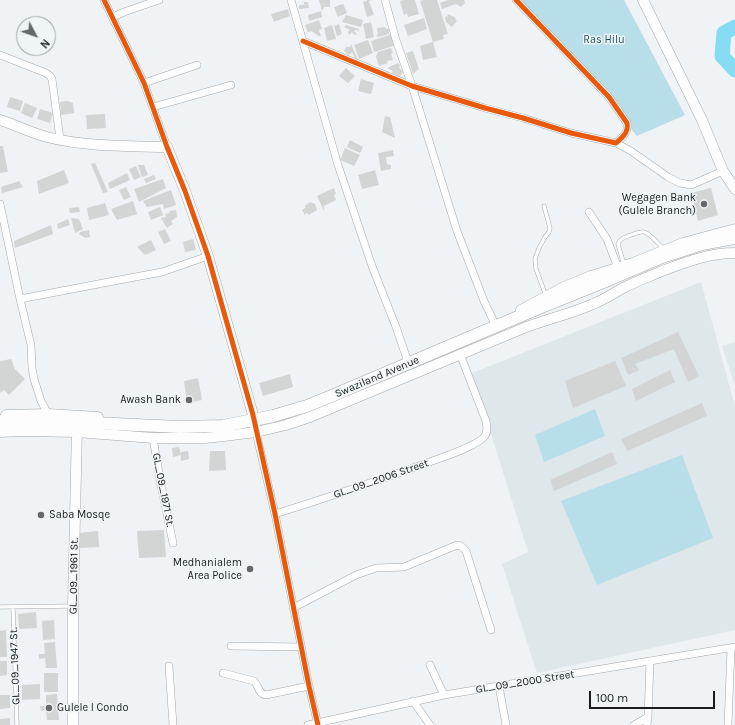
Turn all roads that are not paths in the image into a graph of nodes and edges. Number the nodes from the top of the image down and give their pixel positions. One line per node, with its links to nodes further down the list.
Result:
1 (104, 0): 7 (street)
2 (159, 0): 7 (street)
3 (291, 0): 8 (street)
4 (385, 0): 13 (street)
5 (516, 0): 17 (street)
6 (643, 0): 19 (main road)
7 (113, 17): 11 (street)
8 (303, 41): 13 (street); 35 (street)
9 (0, 55): 16 (street)
10 (197, 65): 11 (street)
11 (144, 83): 14 (street)
12 (231, 85): 14 (street)
13 (412, 86): 17 (street); 33 (street)
14 (153, 108): 18 (street)
15 (0, 120): 16 (main road)
16 (60, 139): 18 (main road)
17 (616, 143): 19 (street)
18 (167, 147): 29 (main road)
19 (723, 171): 20 (main road)
20 (735, 189)
21 (0, 204): 32 (street)
22 (544, 206): 31 (lane)
23 (589, 212): 30 (street)
24 (735, 229): 27 (main road)
25 (735, 238): 39 (main road, Swaziland Avenue)
26 (735, 245): 39 (main road, Swaziland Avenue)
27 (664, 250): 30 (main road); 30 (lane)
28 (735, 253): 34 (main road)
29 (208, 256): 32 (street); 39 (main road)
30 (621, 267): 31 (main road)
31 (546, 296): 33 (main road)
32 (20, 299): 36 (street)
33 (494, 322): 35 (main road)
34 (460, 354): 39 (main road); 44 (street, GL_09_2006 Street)
35 (407, 359): 39 (main road)
36 (48, 414): 37 (main road); 40 (main road)
37 (0, 415)
38 (0, 421): 40 (main road, Swaziland Avenue)
39 (254, 423): 40 (main road, Swaziland Avenue); 43 (main road); 44 (street)
40 (77, 424): 41 (main road, Swaziland Avenue); 42 (main road); 43 (main road); 46 (main road, GL_09_1961 St.)
41 (0, 426)
42 (0, 432)
43 (153, 438): 45 (street, GL_09_1971 St.)
44 (274, 514): 49 (street)
45 (173, 543)
46 (73, 606): 48 (lane); 65 (main road, GL_09_1961 St.)
47 (0, 607): 48 (lane)
48 (13, 607): 64 (lane, GL_09_1947 St.)
49 (293, 608): 50 (street); 52 (street)
50 (491, 630)
51 (231, 646): 52 (street)
52 (300, 647): 58 (street)
53 (733, 647): 54 (street, GL_09_2000 Street); 72 (street)
54 (650, 661): 59 (street, GL_09_2000 Street); 62 (street)
55 (169, 666): 66 (street)
56 (430, 666): 60 (street)
57 (223, 673): 58 (street)
58 (308, 686): 63 (street)
59 (498, 686): 60 (street, GL_09_2000 Street); 69 (street)
60 (444, 695): 61 (street, GL_09_2000 Street)
61 (413, 701): 63 (street, GL_09_2000 Street); 68 (street)
62 (648, 717): 70 (street); 71 (street)
63 (317, 724): 67 (street, GL_09_2000 Street)
64 (17, 725)
65 (73, 725)
66 (173, 725)
67 (309, 725)
68 (430, 725)
69 (506, 725)
70 (634, 725)
71 (647, 725)
72 (728, 725)

